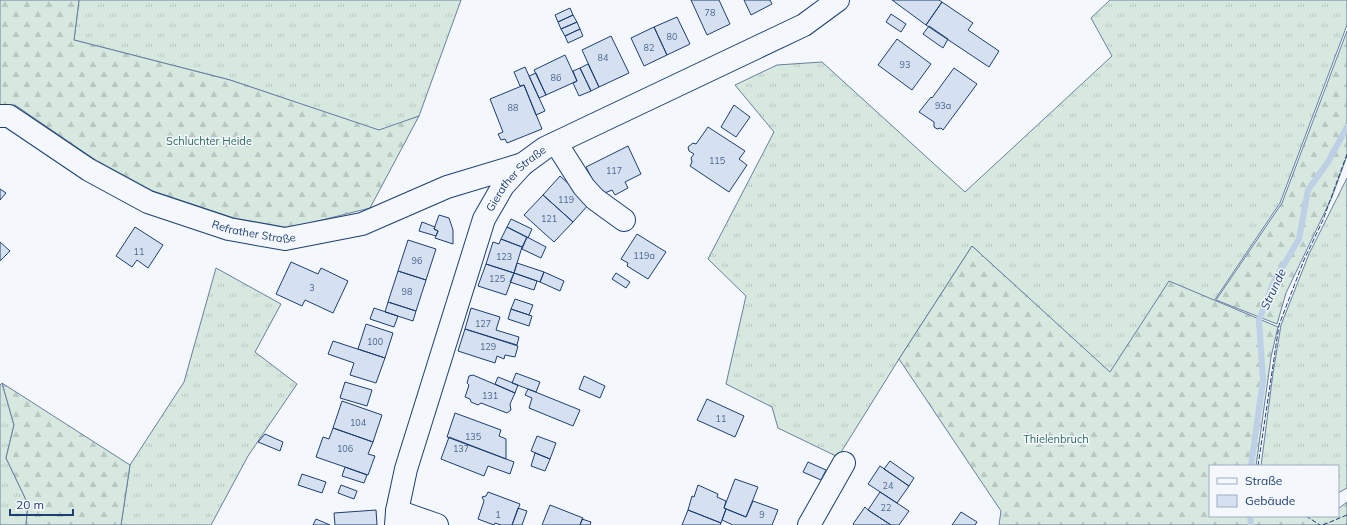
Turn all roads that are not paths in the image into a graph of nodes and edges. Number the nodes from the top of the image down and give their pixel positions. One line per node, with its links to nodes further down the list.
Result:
1 (838, 0): 3 (street, Gierather Straße)
2 (0, 116): 4 (street, Refrather Straße)
3 (556, 143): 4 (street, Gierather Straße); 5 (street)
4 (523, 164): 7 (street, Gierather Straße)
5 (624, 220)
6 (844, 463): 9 (street)
7 (396, 518): 8 (street)
8 (437, 525)
9 (809, 525)

